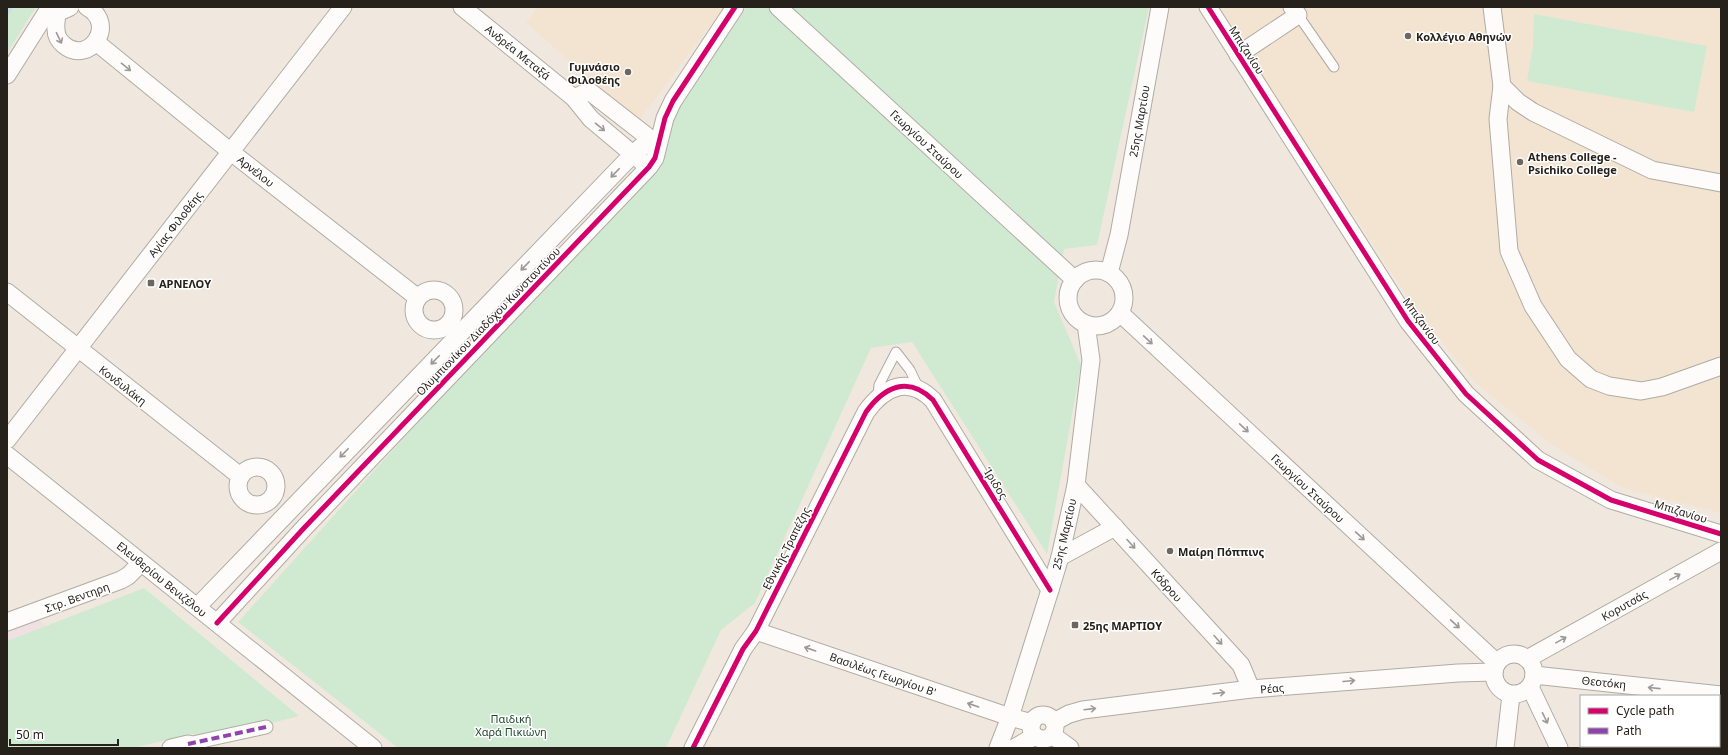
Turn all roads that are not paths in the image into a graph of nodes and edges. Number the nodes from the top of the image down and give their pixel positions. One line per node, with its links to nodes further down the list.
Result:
1 (87, 7): 11 (street)
2 (343, 7): 18 (street, Αγίας Φιλοθέης)
3 (462, 7): 16 (street, Ανδρέα Μεταξά)
4 (735, 7): 17 (street, Ολυμπιονίκου Διαδόχου Κωνσταντίνου)
5 (778, 7): 23 (street, Γεωργίου Σταύρου)
6 (1160, 7): 22 (street, 25ης Μαρτίου)
7 (1208, 7): 12 (street, Μπιζανίου)
8 (1492, 7): 15 (street)
9 (57, 8): 11 (street, one-way to 11); 14 (street)
10 (1295, 11): 12 (street); 13 (lane)
11 (96, 42): 18 (street, Αρνέλου, one-way to 18)
12 (1238, 55): 38 (street, Μπιζανίου)
13 (1334, 67)
14 (7, 75)
15 (1502, 86): 21 (street); 30 (street)
16 (574, 98): 17 (street); 19 (street, Ανδρέα Μεταξά, one-way to 19)
17 (657, 144): 19 (street, Ολυμπιονίκου Διαδόχου Κωνσταντίνου); 20 (street, Ολυμπιονίκου Διαδόχου Κωνσταντίνου)
18 (231, 152): 25 (street, Αρνέλου); 28 (street, Αγίας Φιλοθέης)
19 (633, 154): 20 (street, Ανδρέα Μεταξά); 43 (street, Ολυμπιονίκου Διαδόχου Κωνσταντίνου, one-way to 43)
20 (649, 167): 45 (street, Ολυμπιονίκου Διαδόχου Κωνσταντίνου)
21 (1721, 183)
22 (1101, 272): 23 (street); 26 (street)
23 (1075, 280): 27 (street)
24 (7, 292): 28 (street, Κονδυλάκη)
25 (418, 298)
26 (1113, 319): 27 (street); 29 (street, 25ης Μαρτίου); 48 (street, Γεωργίου Σταύρου, one-way to 48)
27 (1086, 324): 29 (street, 25ης Μαρτίου)
28 (78, 349): 33 (street, Αγίας Φιλοθέης); 35 (street, Κονδυλάκη)
29 (1091, 360): 36 (street, 25ης Μαρτίου)
30 (1721, 366)
31 (919, 389): 32 (street, Εθνικής Τραπέζης); 32 (lane, Εθνικής Τραπέζης); 42 (street, Ίριδος)
32 (878, 396): 46 (street, Εθνικής Τραπέζης)
33 (7, 440)
34 (7, 455): 41 (street, Ελευθερίου Βενιζέλου)
35 (240, 476)
36 (1076, 485): 37 (street, Κόδρου); 40 (street, 25ης Μαρτίου)
37 (1115, 527): 40 (street); 50 (street, Κόδρου, one-way to 50)
38 (1721, 534)
39 (1721, 552): 47 (street, Κορυτσάς, one-way to 39)
40 (1060, 557): 42 (street, 25ης Μαρτίου)
41 (141, 563): 43 (street, Ελευθερίου Βενιζέλου); 44 (street, Στρ. Βεντηρη)
42 (1050, 590): 53 (street, 25ης Μαρτίου)
43 (197, 607): 45 (street, Ελευθερίου Βενιζέλου)
44 (9, 619)
45 (217, 623): 59 (street, Ελευθερίου Βενιζέλου)
46 (756, 631): 53 (street, Βασιλέως Γεωργίου Β', one-way to 46); 60 (street, Εθνικής Τραπέζης)
47 (1527, 659): 48 (street); 49 (street)
48 (1496, 667): 50 (street, Ρέας, one-way to 48); 51 (street)
49 (1532, 681): 51 (street); 52 (street, Θεοτόκη, one-way to 49); 65 (street, one-way to 65)
50 (1251, 689): 55 (street, Ρέας, one-way to 50)
51 (1511, 695): 64 (street)
52 (1721, 695)
53 (1010, 717): 56 (street, Βασιλέως Γεωργίου Β'); 61 (street, 25ης Μαρτίου)
54 (266, 727): 57 (street)
55 (1053, 728): 56 (street); 63 (street)
56 (1034, 730): 62 (street)
57 (193, 746): 58 (street)
58 (171, 748)
59 (372, 748)
60 (693, 748)
61 (998, 748)
62 (1014, 748)
63 (1070, 748)
64 (1505, 748)
65 (1559, 748)

